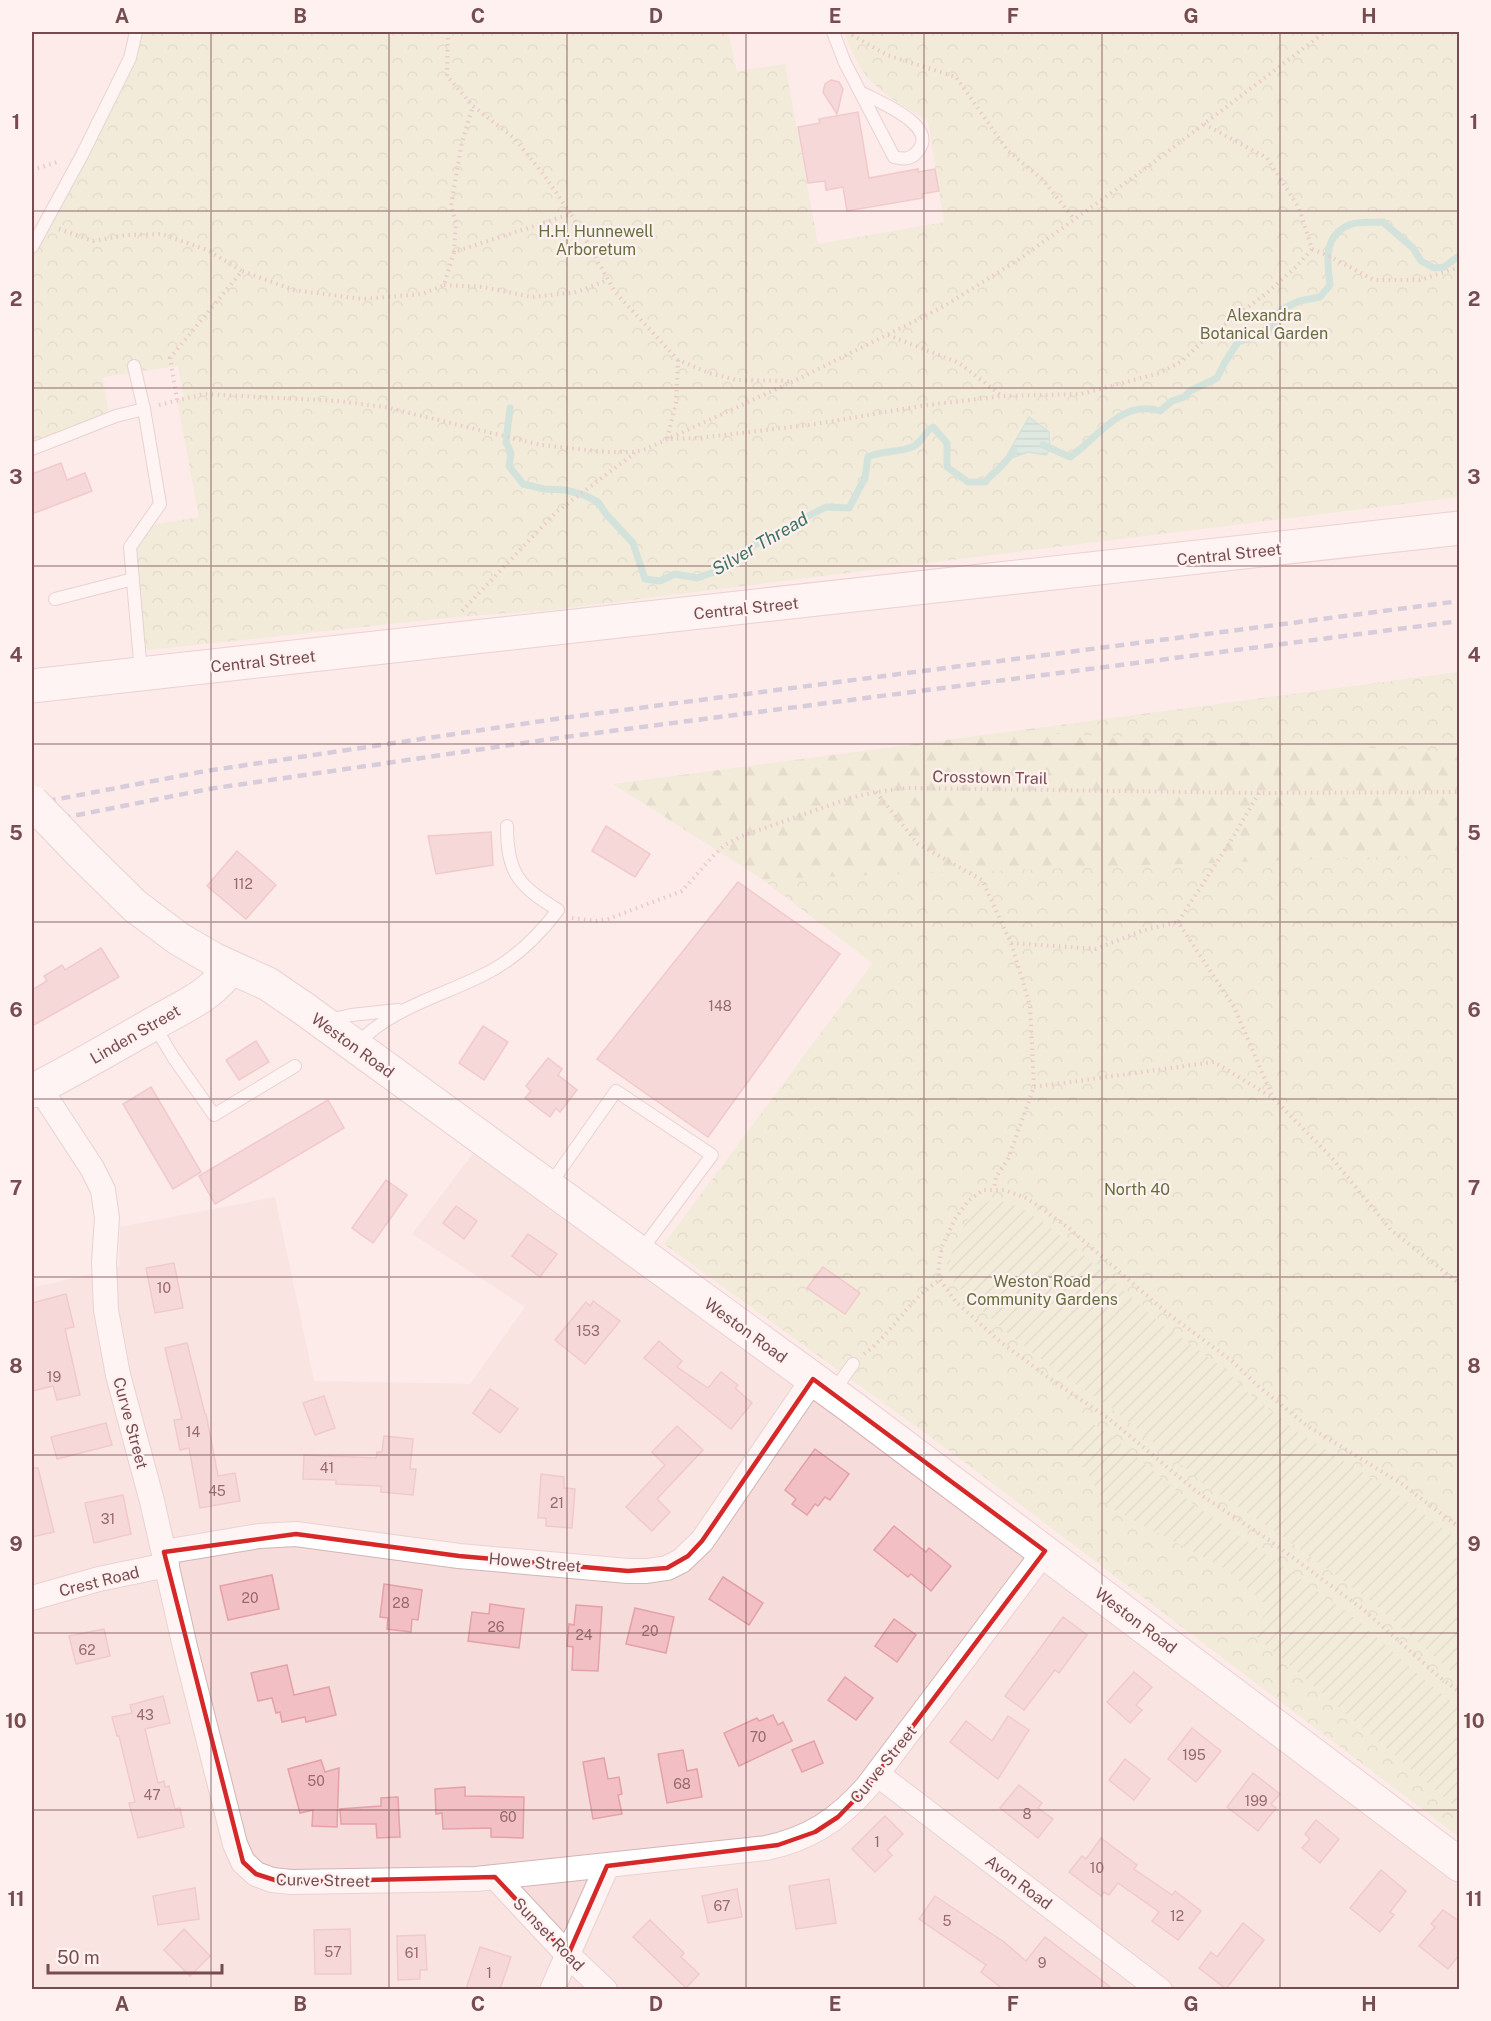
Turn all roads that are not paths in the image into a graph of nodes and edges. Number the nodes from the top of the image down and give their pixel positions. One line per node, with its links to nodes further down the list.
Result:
1 (136, 32): 4 (lane)
2 (833, 32): 3 (lane)
3 (862, 93): 3 (lane)
4 (32, 248)
5 (134, 366): 6 (lane)
6 (144, 409): 7 (lane); 9 (lane)
7 (32, 449)
8 (1460, 528): 11 (main road, Central Street)
9 (133, 579): 10 (lane); 11 (lane)
10 (55, 599)
11 (141, 675): 12 (main road, Central Street)
12 (32, 686)
13 (32, 802): 15 (main road, Weston Road, bridge)
14 (507, 826): 16 (lane)
15 (230, 967): 17 (main road, Weston Road); 18 (main road, Linden Street)
16 (405, 1010): 17 (lane); 19 (lane)
17 (322, 1023): 19 (main road, Weston Road)
18 (153, 1024): 20 (lane); 21 (main road, Linden Street)
19 (355, 1046): 22 (main road, Weston Road)
20 (295, 1066)
21 (35, 1089): 27 (street, Curve Street)
22 (548, 1187): 23 (main road, Weston Road); 23 (lane)
23 (639, 1253): 25 (main road, Weston Road)
24 (853, 1364): 25 (lane)
25 (823, 1386): 26 (main road, Weston Road); 27 (street, Howe Street)
26 (1045, 1551): 29 (street, Curve Street); 30 (main road, Weston Road)
27 (165, 1559): 28 (street, Crest Road); 32 (street, Curve Street)
28 (32, 1598)
29 (877, 1774): 31 (street, Curve Street); 36 (street, Avon Road)
30 (1460, 1865)
31 (607, 1866): 32 (street, Curve Street); 33 (street)
32 (495, 1877): 33 (street, Sunset Road)
33 (568, 1955): 34 (street); 35 (street, Sunset Road)
34 (552, 1989)
35 (605, 1989)
36 (1161, 1989)

